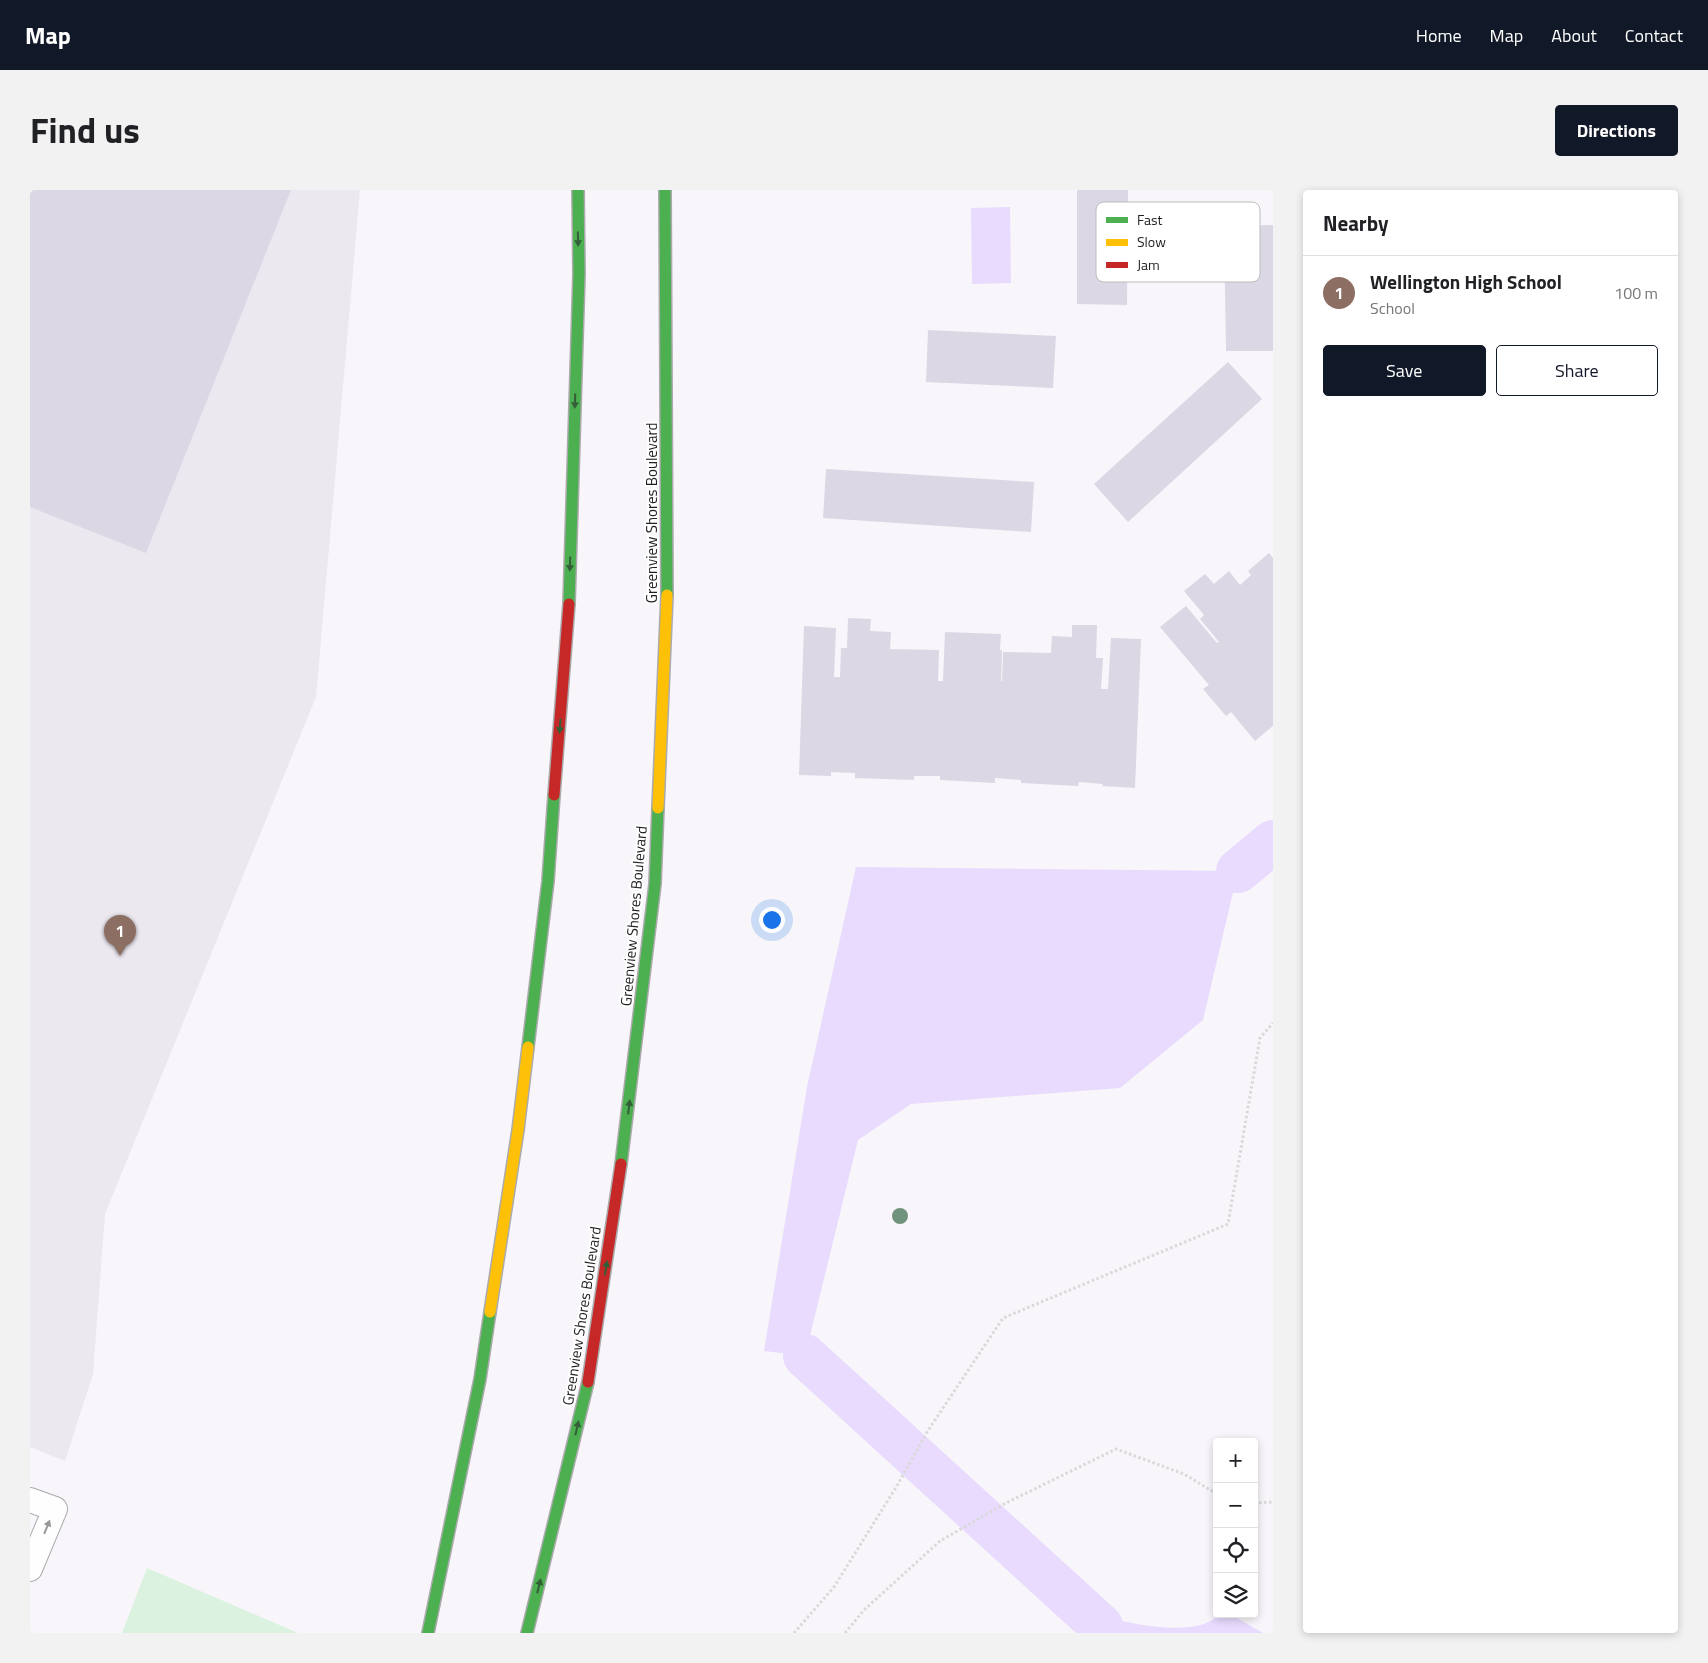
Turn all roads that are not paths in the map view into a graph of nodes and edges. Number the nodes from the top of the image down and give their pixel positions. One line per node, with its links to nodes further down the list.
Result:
1 (578, 190): 5 (street, one-way to 5)
2 (665, 190): 6 (street, Greenview Shores Boulevard, one-way to 2)
3 (30, 1500): 4 (lane, one-way to 3)
4 (30, 1569)
5 (428, 1633)
6 (527, 1633)

